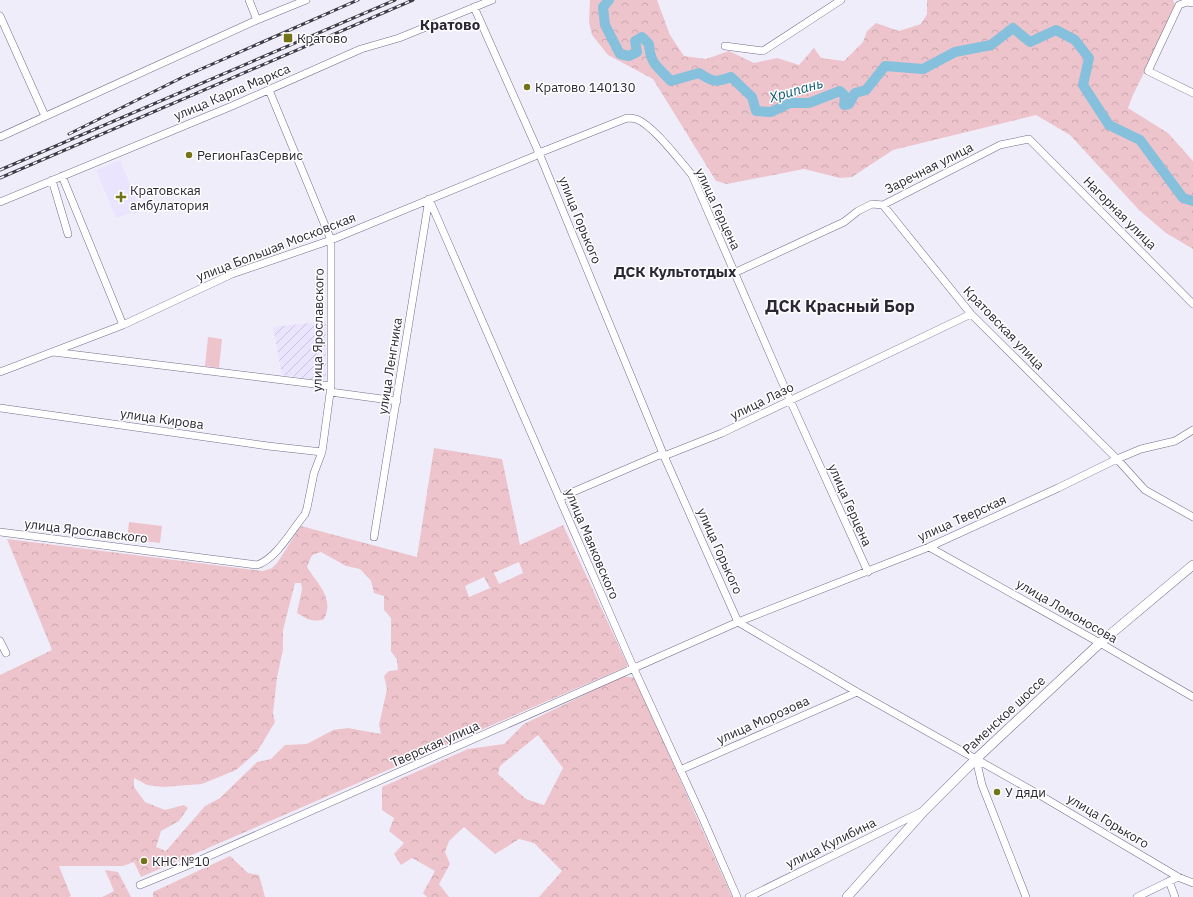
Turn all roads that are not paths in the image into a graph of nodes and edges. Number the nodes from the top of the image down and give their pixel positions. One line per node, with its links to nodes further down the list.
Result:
1 (249, 0): 8 (street)
2 (306, 0): 8 (street)
3 (492, 0): 6 (street, улица Карла Маркса)
4 (841, 0): 9 (street)
5 (1187, 2): 11 (street)
6 (474, 7): 10 (street, улица Карла Маркса); 15 (street, улица Горького)
7 (0, 16): 12 (street)
8 (257, 20): 12 (street)
9 (725, 46)
10 (269, 90): 16 (street, улица Карла Маркса); 22 (street, улица Ярославского)
11 (1193, 93)
12 (45, 116): 13 (street)
13 (0, 137)
14 (1029, 139): 20 (street, Заречная улица); 24 (street, Нагорная улица)
15 (539, 153): 18 (street, улица Большая Московская); 23 (street, улица Герцена); 35 (street, улица Горького)
16 (62, 176): 17 (street, улица Карла Маркса); 26 (street)
17 (52, 180): 19 (street, улица Карла Маркса); 21 (street)
18 (429, 199): 22 (street, улица Большая Московская); 31 (street, улица Ленгника); 37 (street, улица Маяковского)
19 (0, 202)
20 (883, 205): 23 (street, Заречная улица); 25 (street, Кратовская улица)
21 (68, 234)
22 (331, 240): 26 (street, улица Большая Московская); 29 (street, улица Ярославского)
23 (734, 274): 30 (street, улица Герцена)
24 (1193, 304)
25 (971, 314): 30 (street, улица Лазо); 36 (street, Кратовская улица)
26 (123, 324): 27 (street, улица Большая Московская)
27 (52, 352): 28 (street, улица Большая Московская); 29 (street)
28 (0, 372)
29 (331, 389): 31 (street); 34 (street, улица Ярославского)
30 (790, 400): 35 (street, улица Лазо); 43 (street, улица Герцена)
31 (397, 401): 40 (street, улица Ленгника)
32 (0, 408): 34 (street, улица Кирова)
33 (1193, 430): 36 (street, улица Тверская)
34 (322, 452): 39 (street, улица Ярославского)
35 (664, 456): 37 (street, улица Лазо); 44 (street, улица Горького)
36 (1117, 459): 38 (street, Кратовская улица); 41 (street, улица Тверская)
37 (559, 498): 48 (street, улица Маяковского)
38 (1193, 517)
39 (0, 532)
40 (374, 537)
41 (929, 547): 43 (street, улица Тверская); 46 (street, улица Ломоносова)
42 (1193, 565): 46 (main road, Раменское шоссе)
43 (868, 572): 44 (street, улица Тверская)
44 (738, 622): 48 (street, Тверская улица); 49 (street, улица Горького)
45 (0, 641): 47 (street)
46 (1100, 643): 50 (street, улица Ломоносова); 51 (main road, Раменское шоссе)
47 (6, 653)
48 (634, 669): 52 (street, улица Маяковского); 57 (street, Тверская улица)
49 (857, 692): 51 (street, улица Горького); 52 (street, улица Морозова)
50 (1193, 698)
51 (976, 759): 53 (main road, Раменское шоссе); 54 (street, улица Горького); 61 (street)
52 (680, 770): 58 (street, улица Маяковского)
53 (924, 810): 59 (street, улица Кулибина); 60 (main road, Раменское шоссе)
54 (1178, 877): 55 (street); 56 (street, улица Горького)
55 (1169, 881): 62 (street); 63 (street)
56 (1193, 883)
57 (140, 885)
58 (737, 897)
59 (749, 897)
60 (847, 897)
61 (1026, 897)
62 (1137, 897)
63 (1175, 897)

